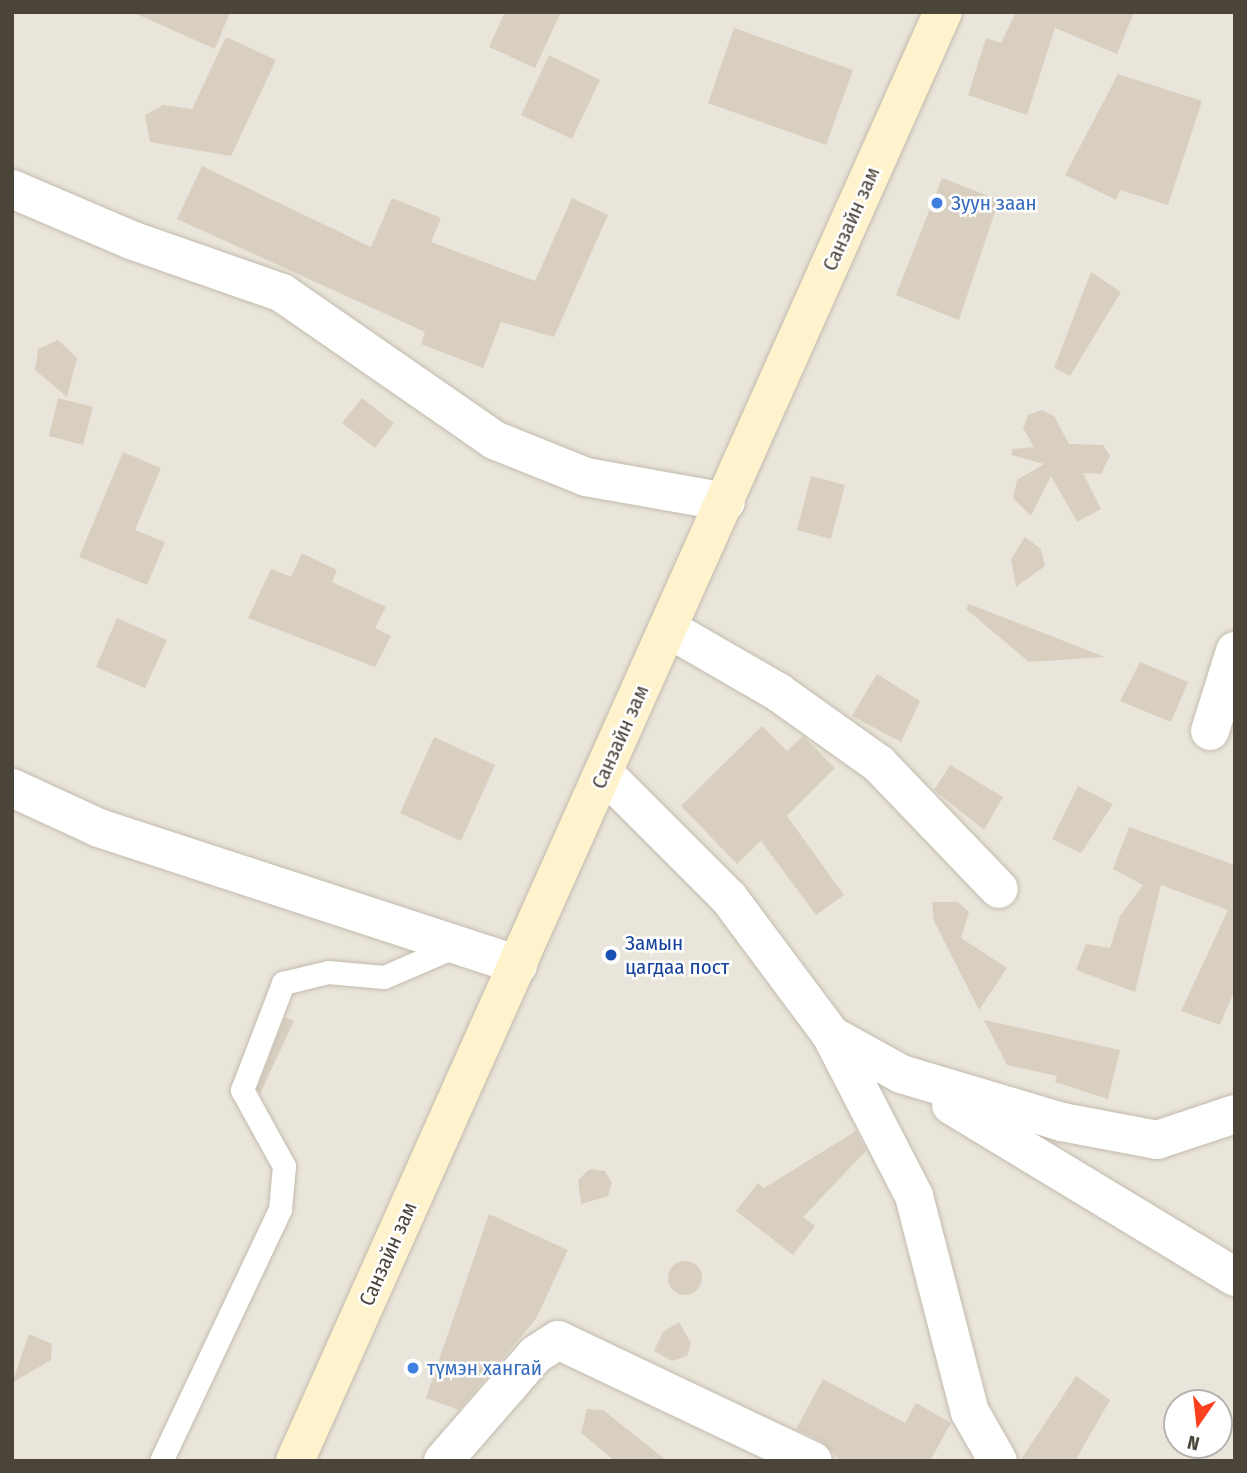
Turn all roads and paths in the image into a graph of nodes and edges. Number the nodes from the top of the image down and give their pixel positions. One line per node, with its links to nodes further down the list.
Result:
1 (943, 12): 3 (main road, Санзайн зам)
2 (12, 189): 3 (street)
3 (726, 502): 4 (main road, Санзайн зам)
4 (669, 629): 7 (main road, Санзайн зам); 9 (street)
5 (1235, 651): 6 (street)
6 (1210, 731)
7 (604, 772): 11 (main road, Санзайн зам); 12 (street)
8 (12, 788): 10 (street)
9 (999, 889)
10 (458, 945): 11 (street); 15 (lane)
11 (518, 965): 16 (main road, Санзайн зам)
12 (831, 1035): 13 (street); 14 (street); 19 (street)
13 (1235, 1114)
14 (1235, 1277)
15 (161, 1461)
16 (295, 1461)
17 (443, 1461): 18 (street)
18 (813, 1461)
19 (998, 1461)

